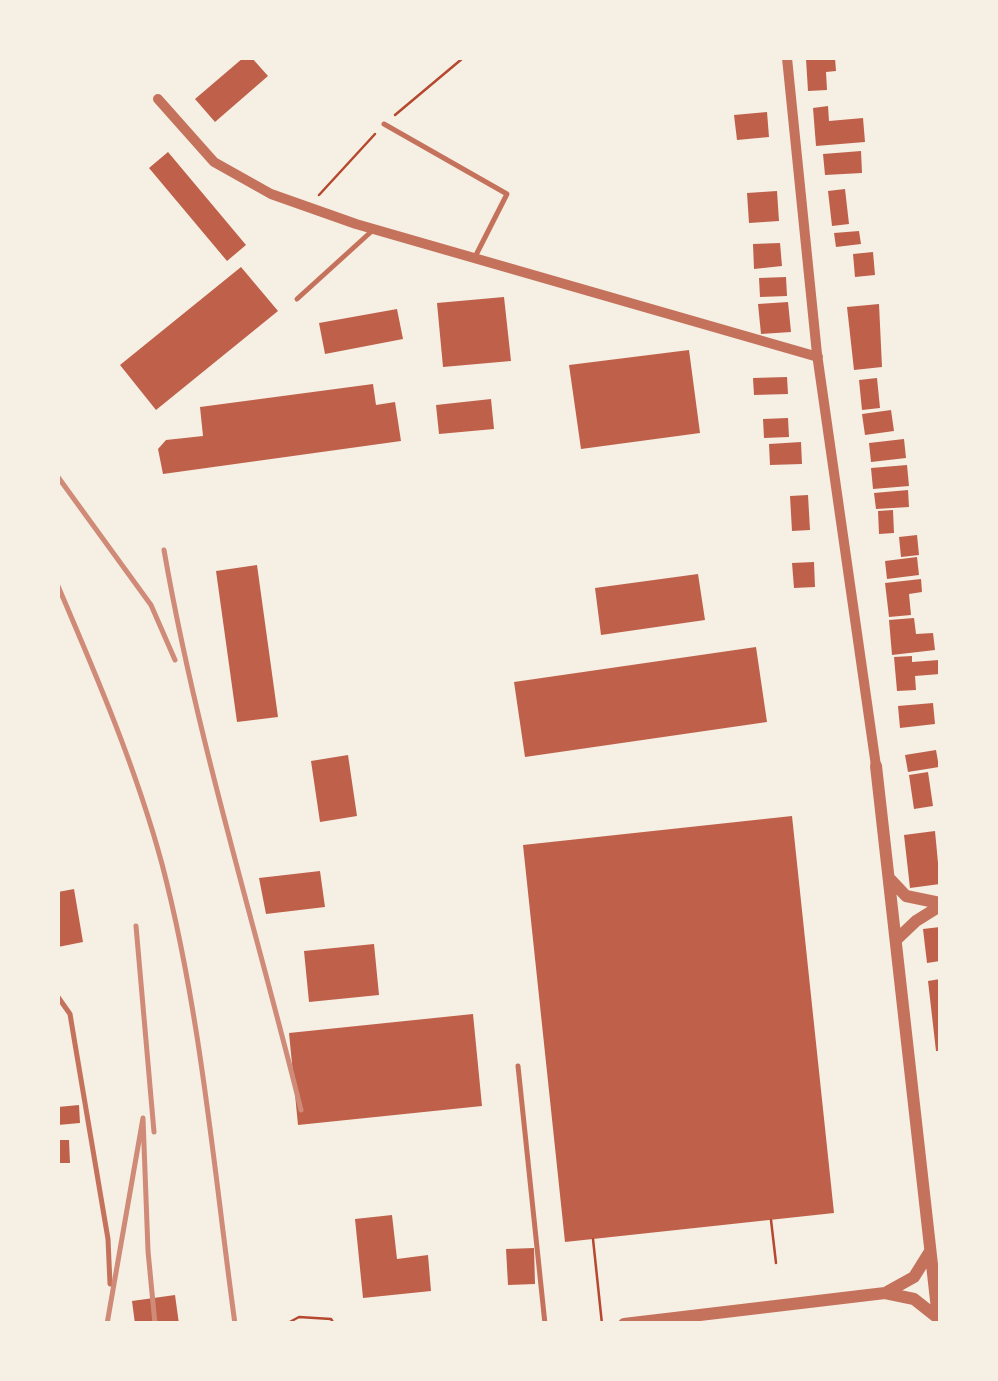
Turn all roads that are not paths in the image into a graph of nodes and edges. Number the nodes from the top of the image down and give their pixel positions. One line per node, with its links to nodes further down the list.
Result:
1 (787, 58): 7 (street)
2 (158, 99): 4 (street)
3 (384, 124): 5 (lane)
4 (374, 229): 5 (street); 6 (lane)
5 (475, 257): 7 (street)
6 (298, 299)
7 (818, 358): 8 (street)
8 (876, 766): 9 (street)
9 (888, 873): 10 (street); 11 (street)
10 (940, 905): 11 (street)
11 (896, 940): 14 (street)
12 (58, 997): 15 (lane)
13 (518, 1066): 18 (lane)
14 (930, 1249): 16 (street); 17 (street)
15 (110, 1284)
16 (885, 1293): 17 (street); 19 (street)
17 (939, 1321)
18 (545, 1324)
19 (624, 1324)

